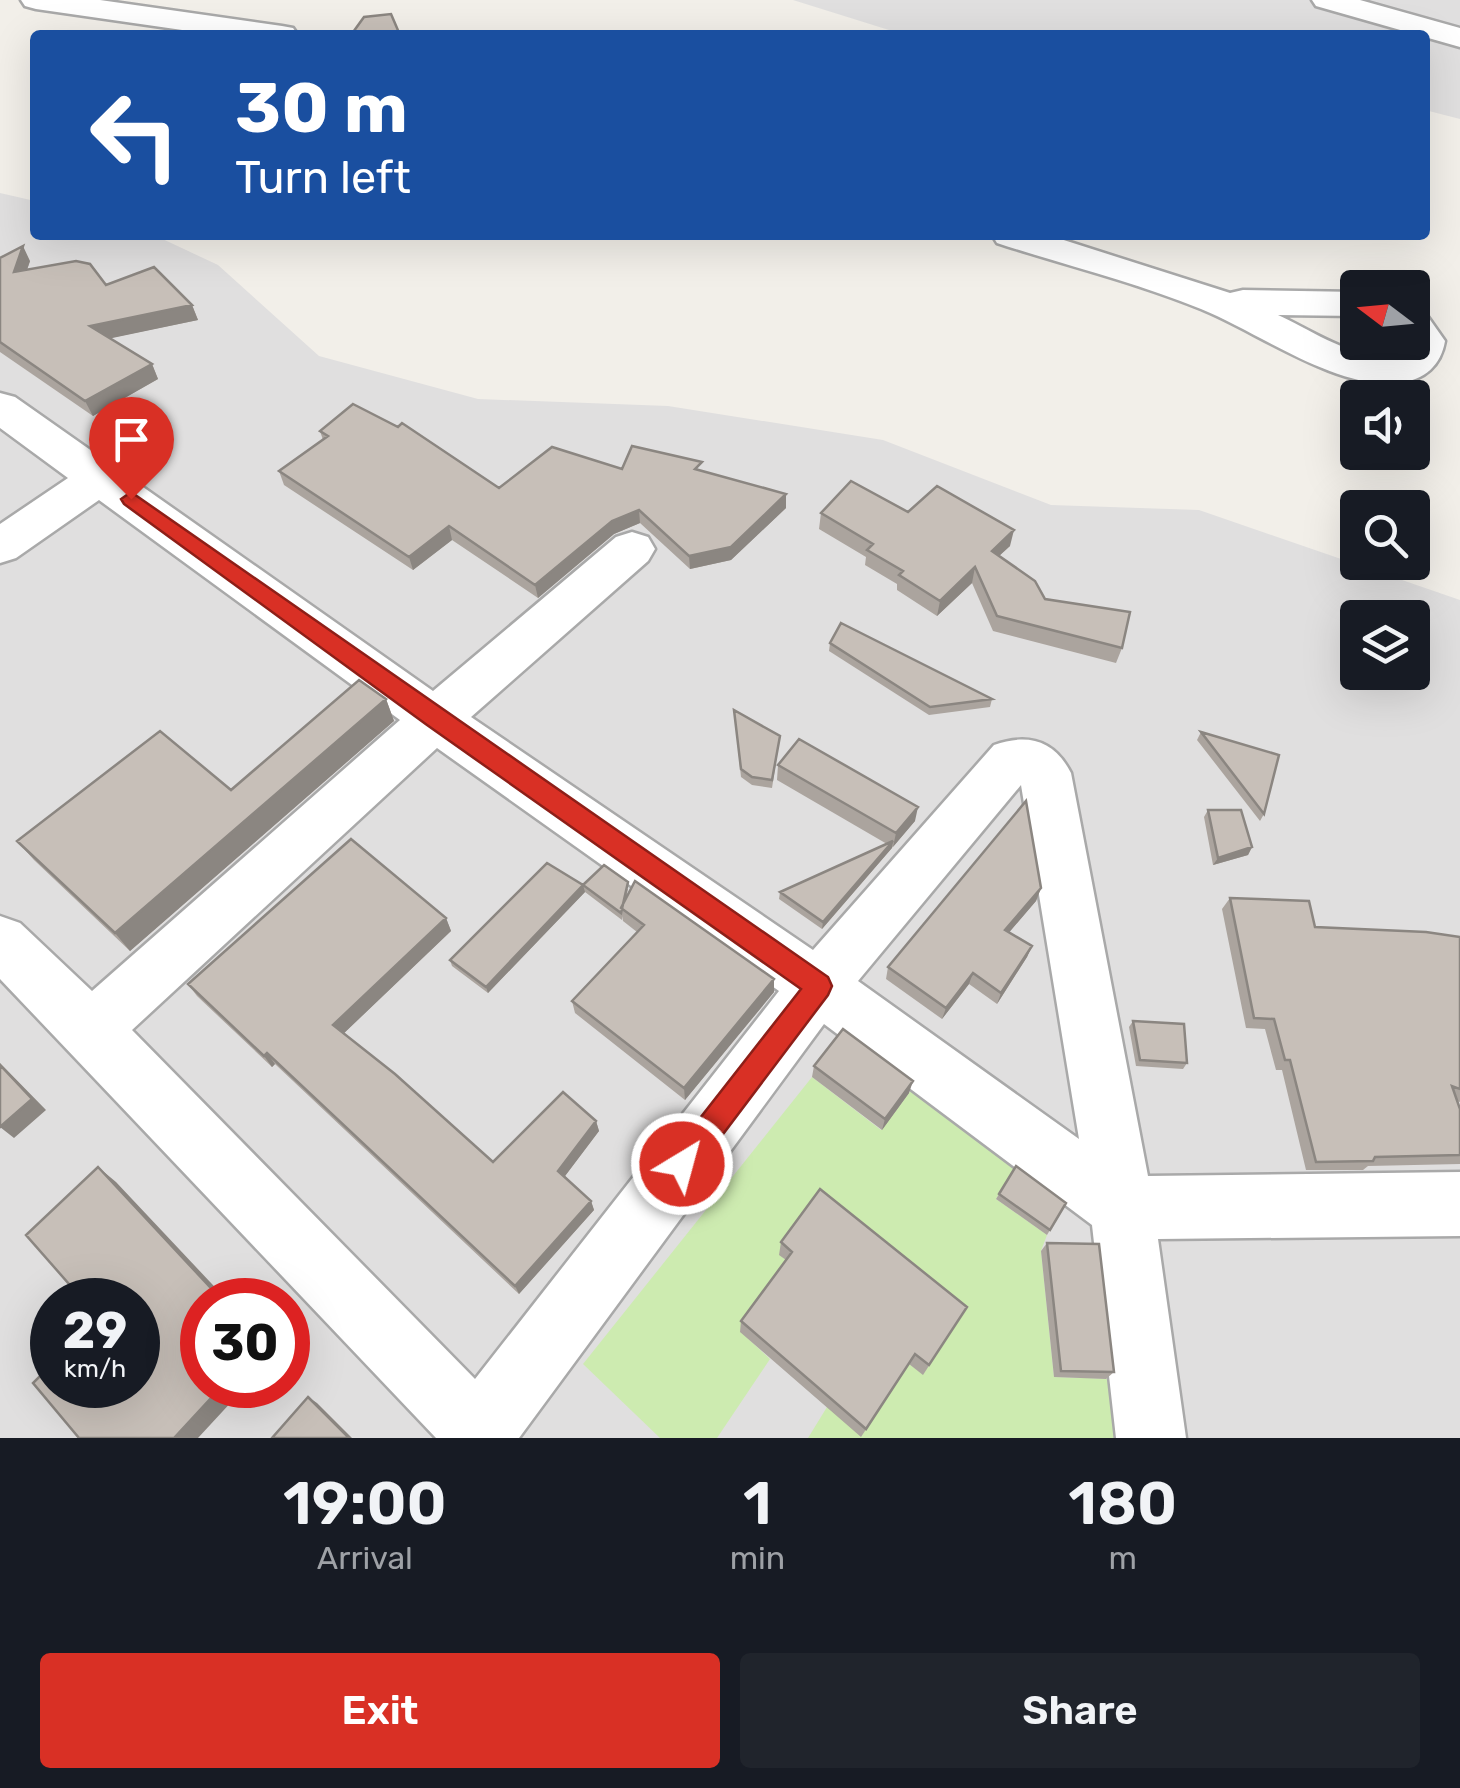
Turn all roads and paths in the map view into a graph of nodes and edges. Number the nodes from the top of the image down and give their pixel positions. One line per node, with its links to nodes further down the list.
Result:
1 (36, 0): 3 (street)
2 (1327, 0): 4 (street)
3 (247, 30)
4 (1460, 38)
5 (1026, 240): 6 (street)
6 (1213, 300): 7 (street); 8 (street)
7 (1340, 305)
8 (1340, 356)
9 (1348, 360): 10 (street)
10 (1418, 360)
11 (0, 407): 12 (street)
12 (100, 477): 13 (street); 15 (street)
13 (0, 546)
14 (632, 549): 15 (street)
15 (435, 719): 17 (street); 18 (street)
16 (0, 941): 18 (street)
17 (818, 986): 20 (street); 20 (street); 21 (street)
18 (91, 1029): 21 (street)
19 (1460, 1204): 20 (street)
20 (1122, 1208): 22 (street)
21 (481, 1435)
22 (1151, 1438)

